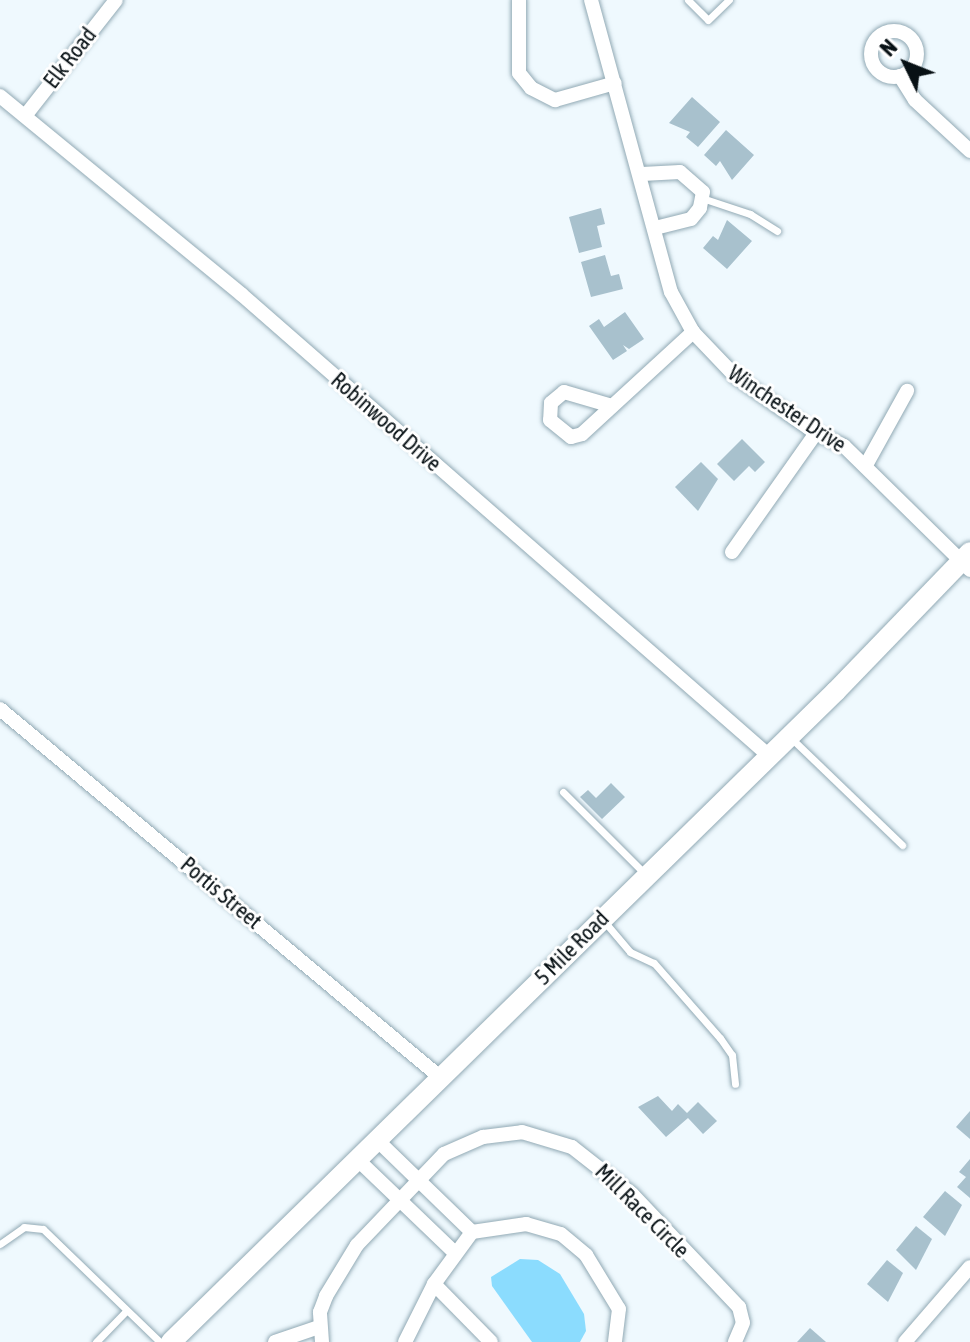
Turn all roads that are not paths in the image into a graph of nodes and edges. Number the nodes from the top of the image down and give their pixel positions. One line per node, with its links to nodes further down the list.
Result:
1 (116, 0): 9 (street, Elk Road)
2 (519, 0): 7 (street)
3 (591, 0): 7 (street, Winchester Drive)
4 (688, 0): 5 (lane)
5 (729, 0)
6 (900, 76): 10 (street)
7 (615, 83): 11 (street, Winchester Drive)
8 (0, 96): 9 (street, Robinwood Drive)
9 (25, 116): 24 (street, Robinwood Drive)
10 (970, 151)
11 (642, 174): 12 (street); 13 (street, Winchester Drive)
12 (702, 198): 13 (street); 14 (lane)
13 (654, 228): 15 (street, Winchester Drive)
14 (777, 231)
15 (693, 332): 17 (street); 18 (street, Winchester Drive)
16 (907, 391): 19 (street)
17 (612, 406)
18 (816, 433): 19 (street, Winchester Drive); 20 (street)
19 (866, 465): 21 (street, Winchester Drive)
20 (732, 552)
21 (967, 561): 23 (street, 5 Mile Road)
22 (0, 709): 29 (street, Portis Street)
23 (788, 735): 24 (street, 5 Mile Road); 26 (lane)
24 (767, 754): 27 (street, 5 Mile Road)
25 (563, 792): 27 (lane)
26 (902, 845)
27 (646, 875): 28 (street, 5 Mile Road)
28 (601, 918): 29 (street, 5 Mile Road); 30 (lane)
29 (441, 1078): 31 (street, 5 Mile Road)
30 (735, 1084)
31 (377, 1140): 32 (street, 5 Mile Road); 33 (street)
32 (357, 1159): 34 (street); 44 (street, 5 Mile Road)
33 (419, 1183): 34 (street, Mill Race Circle); 35 (street); 49 (street, Mill Race Circle)
34 (401, 1203): 37 (street); 41 (street, Mill Race Circle)
35 (472, 1232): 37 (street); 48 (street)
36 (0, 1244): 40 (lane)
37 (454, 1252): 39 (street)
38 (970, 1267): 50 (street)
39 (434, 1284): 46 (street); 47 (street)
40 (126, 1311): 42 (lane); 43 (lane)
41 (321, 1334): 45 (street)
42 (96, 1342)
43 (160, 1342)
44 (171, 1342)
45 (275, 1342)
46 (405, 1342)
47 (491, 1342)
48 (615, 1342)
49 (735, 1342)
50 (905, 1342)

